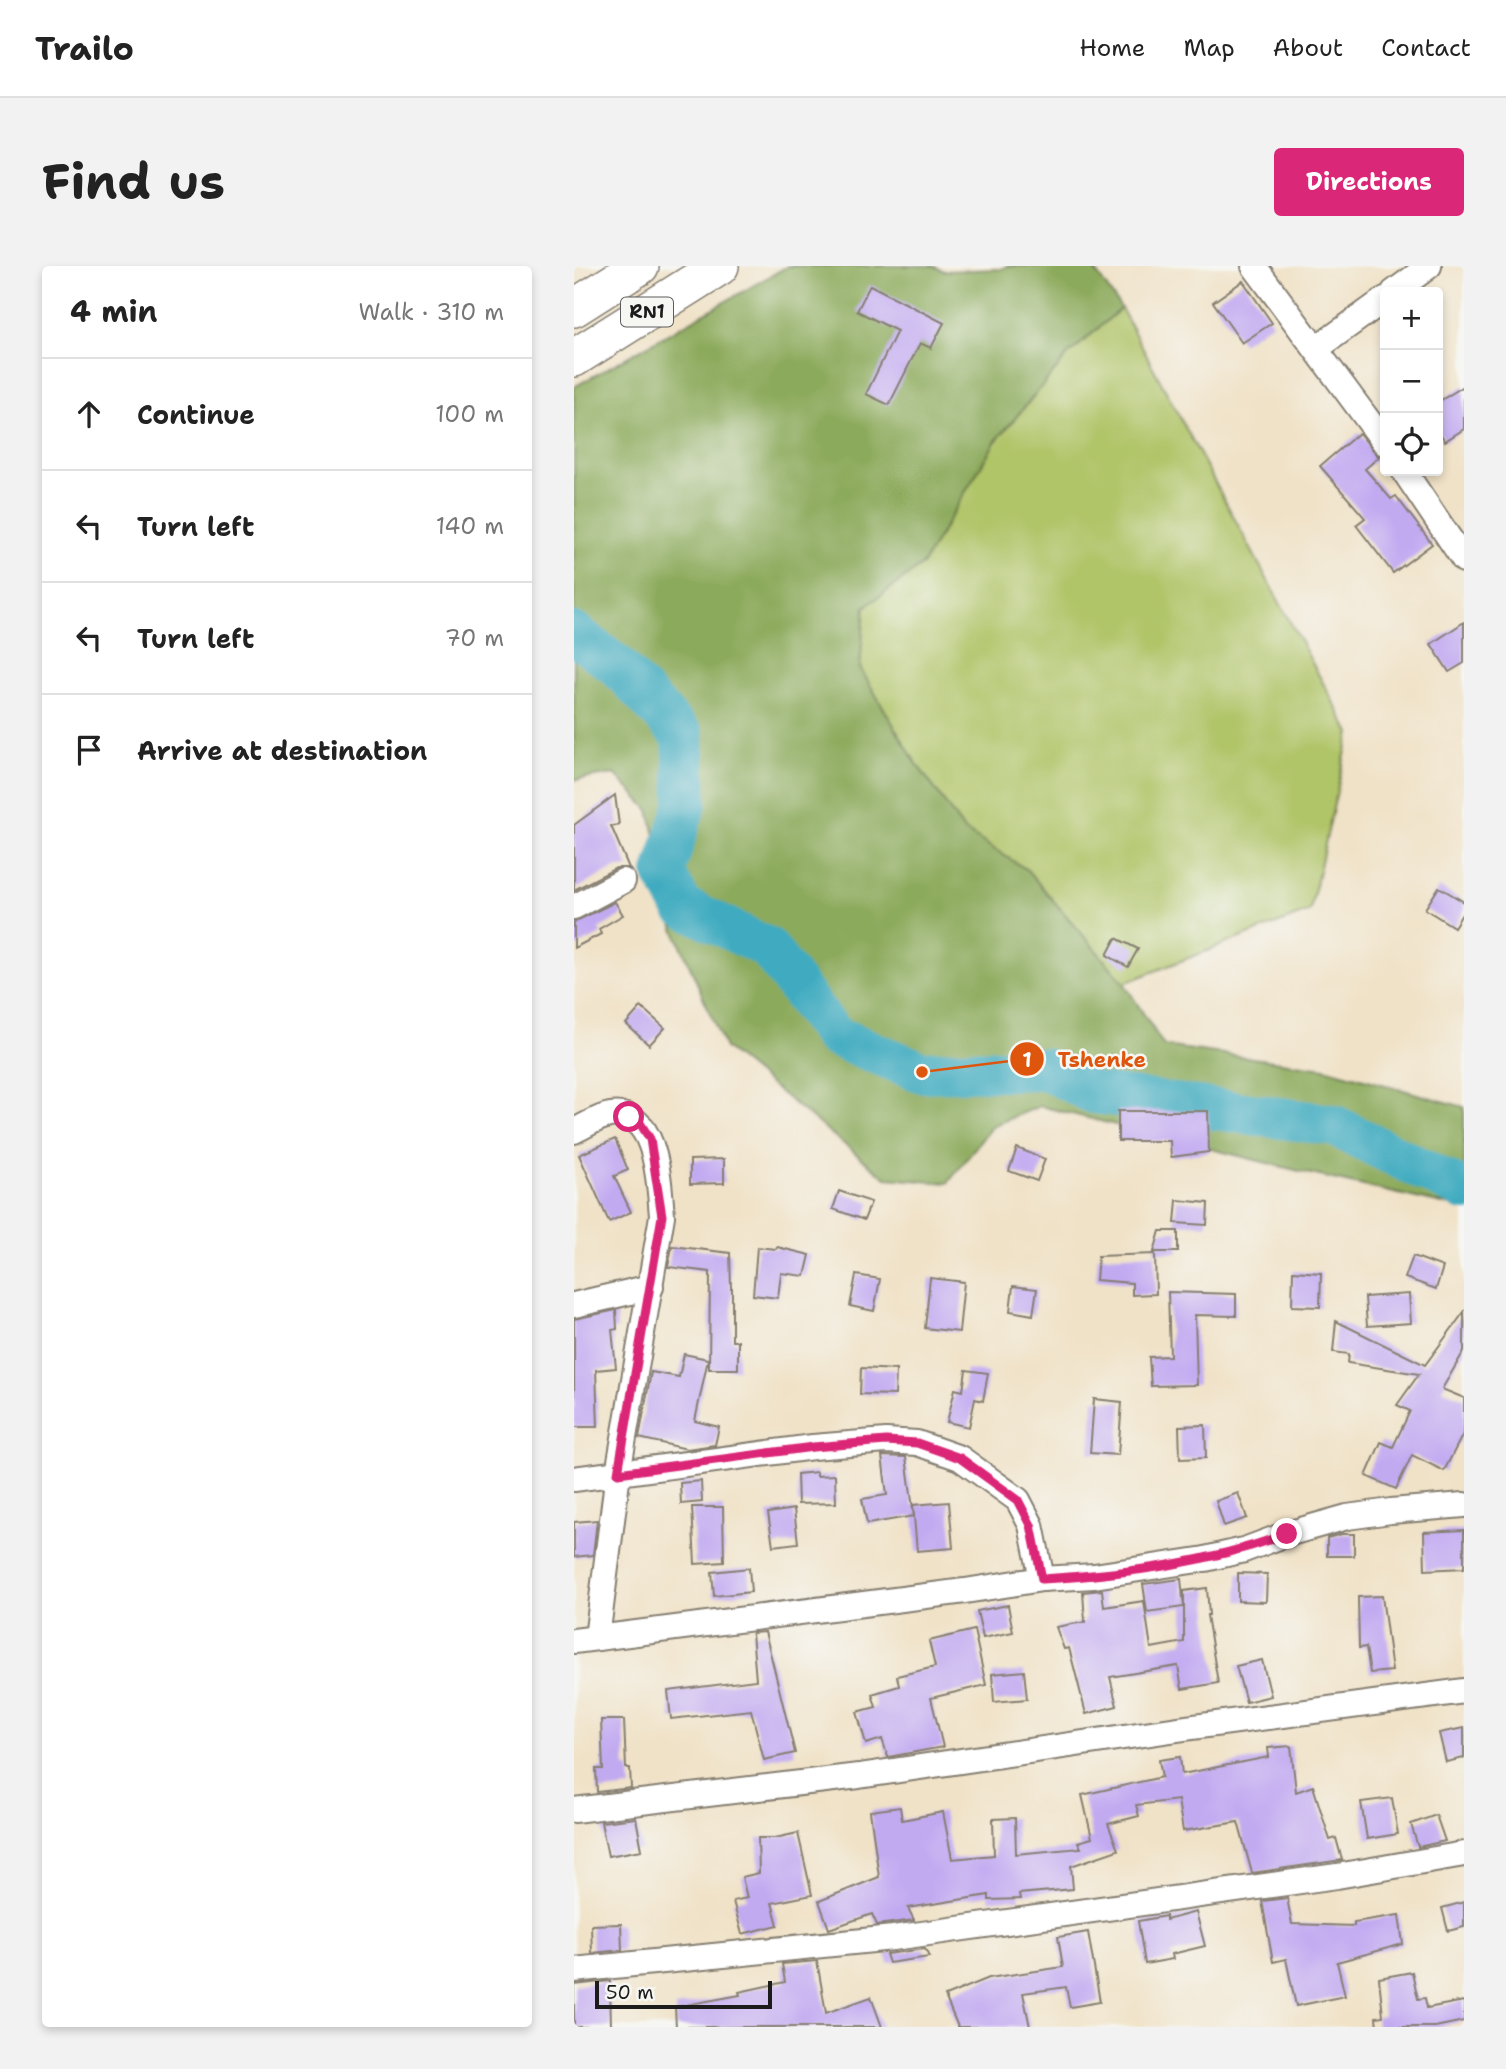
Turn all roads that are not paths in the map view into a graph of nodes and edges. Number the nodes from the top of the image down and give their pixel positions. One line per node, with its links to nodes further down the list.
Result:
1 (640, 266): 7 (highway, RN1)
2 (720, 266): 9 (highway, RN1)
3 (1254, 266): 8 (street)
4 (1430, 266): 5 (street)
5 (1401, 287)
6 (1380, 303): 8 (street)
7 (574, 308)
8 (1316, 349): 10 (street)
9 (574, 358)
10 (1380, 436)
11 (1407, 476): 12 (street)
12 (1464, 560)
13 (623, 881): 14 (street)
14 (574, 907)
15 (574, 1131): 16 (street)
16 (651, 1287): 17 (street); 18 (street)
17 (574, 1305)
18 (618, 1473): 19 (street); 21 (street); 22 (street)
19 (574, 1479)
20 (1464, 1506): 21 (street)
21 (1042, 1579): 22 (street)
22 (586, 1639)
23 (1464, 1691): 24 (street)
24 (574, 1810)
25 (1464, 1854): 26 (street)
26 (574, 1970)

